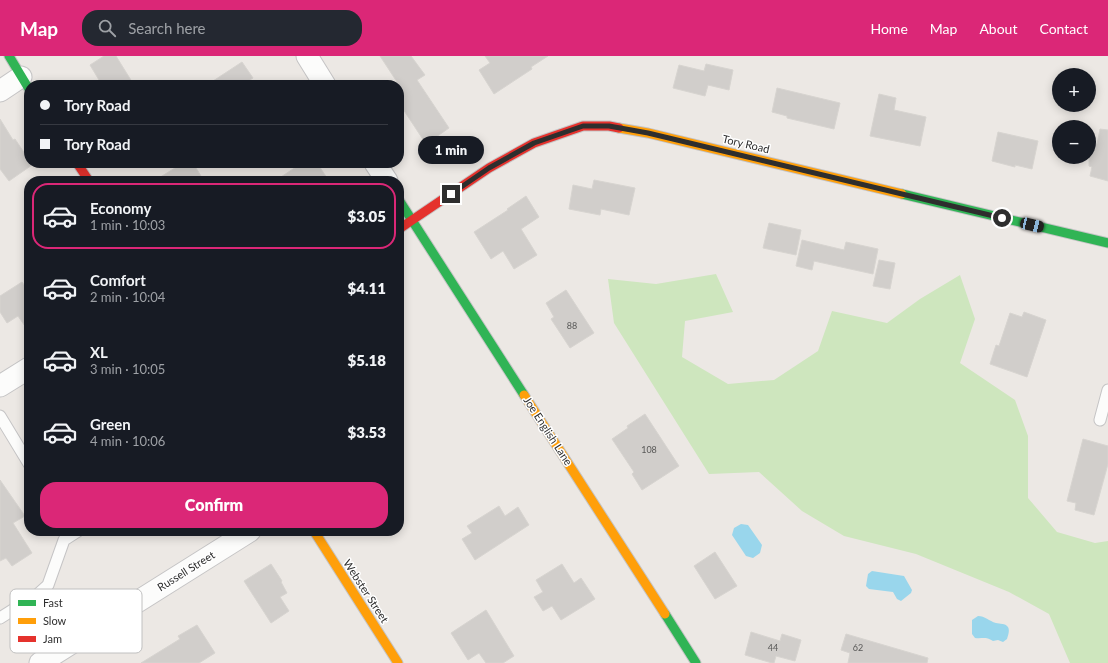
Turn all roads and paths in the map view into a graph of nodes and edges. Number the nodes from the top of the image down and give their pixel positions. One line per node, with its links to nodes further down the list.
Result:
1 (307, 56): 3 (street)
2 (12, 57): 4 (street)
3 (322, 80)
4 (24, 81)
5 (24, 83): 6 (street)
6 (0, 91)
7 (404, 208): 8 (street, Joe English Lane)
8 (412, 221): 9 (street, Tory Road); 10 (street, Tory Road); 27 (street, Joe English Lane)
9 (404, 226)
10 (1108, 243)
11 (24, 371): 12 (street)
12 (0, 386)
13 (1108, 390): 15 (lane)
14 (0, 416): 16 (lane)
15 (1100, 420)
16 (24, 456)
17 (63, 536): 20 (lane)
18 (242, 536): 21 (street, Russell Street)
19 (317, 536): 26 (street, Webster Street)
20 (44, 589)
21 (142, 599)
22 (10, 612): 23 (lane)
23 (0, 618)
24 (56, 653): 25 (street, Russell Street)
25 (40, 663)
26 (398, 663)
27 (696, 663)

